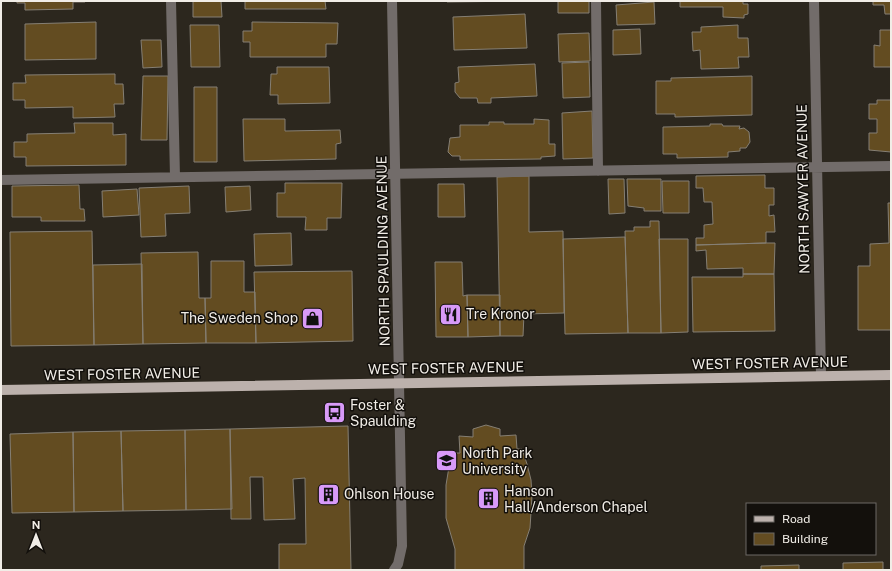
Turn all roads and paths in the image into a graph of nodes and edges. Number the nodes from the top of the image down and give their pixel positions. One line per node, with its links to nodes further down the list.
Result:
1 (171, 1): 9 (street)
2 (392, 1): 8 (street, NORTH SPAULDING AVENUE)
3 (596, 1): 7 (street)
4 (814, 1): 6 (street, NORTH SAWYER AVENUE)
5 (891, 166): 6 (street)
6 (817, 168): 7 (street); 12 (street, NORTH SAWYER AVENUE)
7 (598, 171): 8 (street)
8 (396, 174): 9 (street); 13 (street, NORTH SPAULDING AVENUE)
9 (175, 177): 10 (street)
10 (1, 180)
11 (891, 375): 12 (main road, WEST FOSTER AVENUE)
12 (821, 376): 13 (main road, WEST FOSTER AVENUE)
13 (400, 383): 14 (main road, WEST FOSTER AVENUE); 15 (street, NORTH SPAULDING AVENUE)
14 (1, 390)
15 (394, 570)

